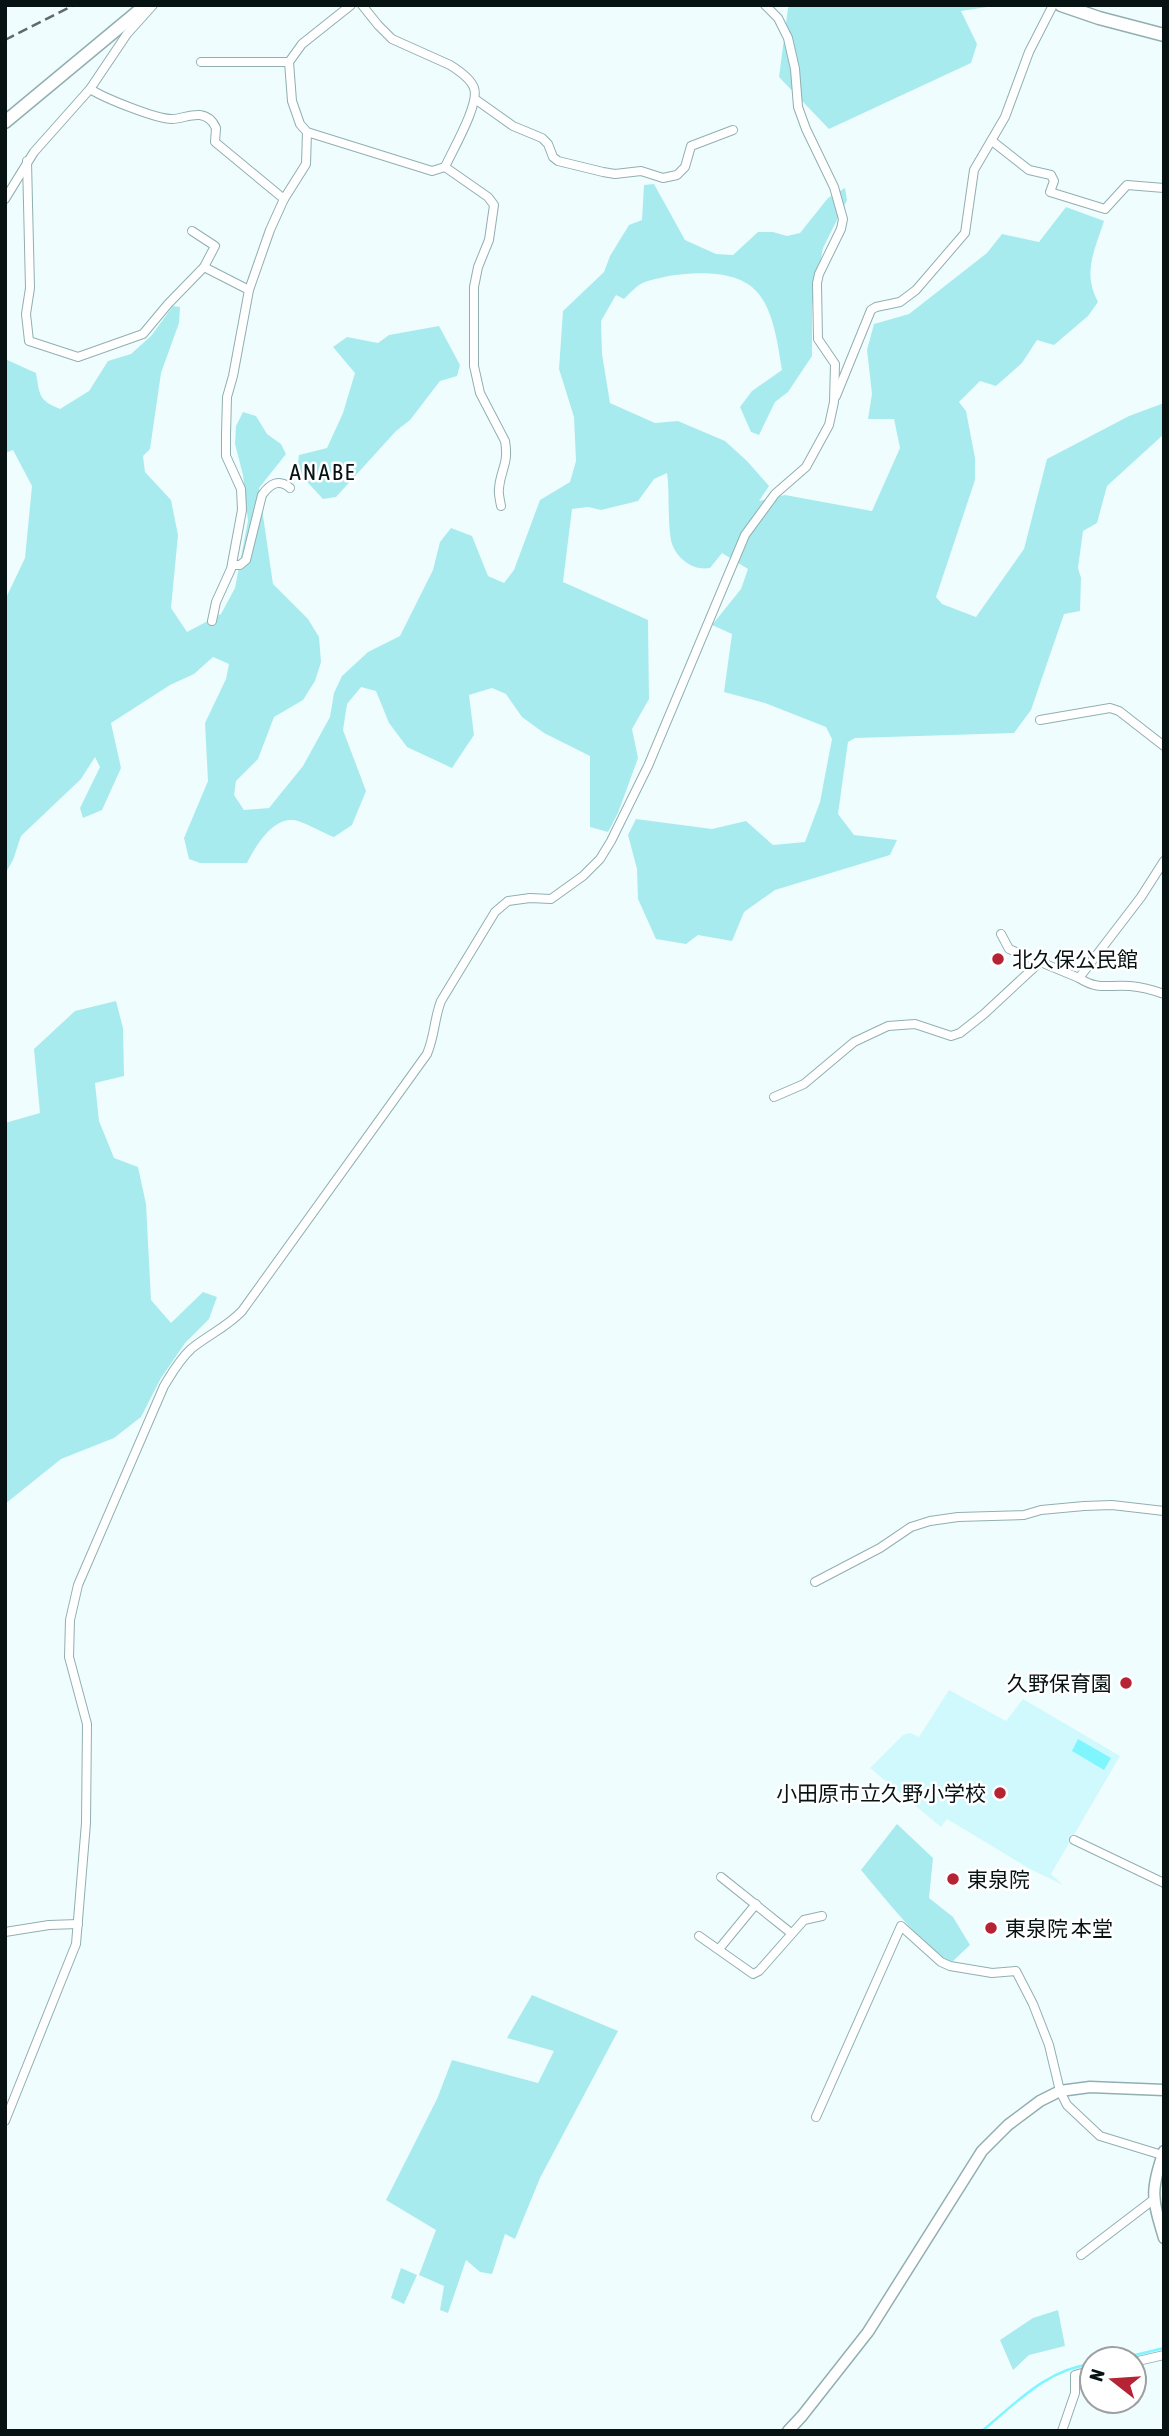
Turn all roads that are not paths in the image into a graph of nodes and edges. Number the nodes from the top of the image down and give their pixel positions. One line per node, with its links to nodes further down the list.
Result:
1 (146, 5): 13 (main road)
2 (153, 5): 11 (street)
3 (351, 5): 10 (street)
4 (362, 5): 12 (street)
5 (765, 5): 25 (street)
6 (1053, 5): 16 (street)
7 (1061, 5): 8 (main road)
8 (1164, 35)
9 (201, 62): 10 (street)
10 (289, 62): 15 (street)
11 (90, 89): 17 (street); 21 (street)
12 (475, 99): 14 (street); 18 (street)
13 (5, 122)
14 (733, 130)
15 (307, 132): 18 (street); 21 (street)
16 (992, 141): 19 (street); 25 (street)
17 (27, 161): 20 (street); 23 (street)
18 (445, 167): 27 (street)
19 (1164, 188)
20 (5, 199)
21 (284, 199): 24 (street)
22 (192, 231): 23 (street)
23 (204, 267): 24 (street)
24 (249, 290): 28 (street)
25 (834, 402): 45 (street)
26 (290, 488): 28 (street)
27 (501, 506)
28 (232, 565): 29 (street)
29 (212, 621)
30 (1040, 720): 31 (street)
31 (1164, 746)
32 (1164, 861): 35 (street)
33 (1001, 934): 34 (street)
34 (1040, 962): 35 (street); 37 (street)
35 (1079, 978): 36 (street)
36 (1164, 994)
37 (774, 1097)
38 (1164, 1511): 39 (street)
39 (815, 1582)
40 (1074, 1840): 42 (street)
41 (721, 1877): 43 (street)
42 (1164, 1883)
43 (756, 1904): 47 (street); 49 (street)
44 (821, 1916): 47 (street)
45 (78, 1924): 46 (street); 53 (street)
46 (5, 1932)
47 (791, 1933): 49 (street)
48 (699, 1936): 49 (street)
49 (719, 1949)
50 (1164, 2090): 51 (street)
51 (1060, 2091): 52 (street); 54 (street); 59 (street)
52 (816, 2117)
53 (5, 2121)
54 (1163, 2153): 55 (street)
55 (1153, 2200): 56 (street); 57 (street)
56 (1164, 2238)
57 (1081, 2255)
58 (1078, 2374): 60 (street)
59 (788, 2431)
60 (1062, 2431)

